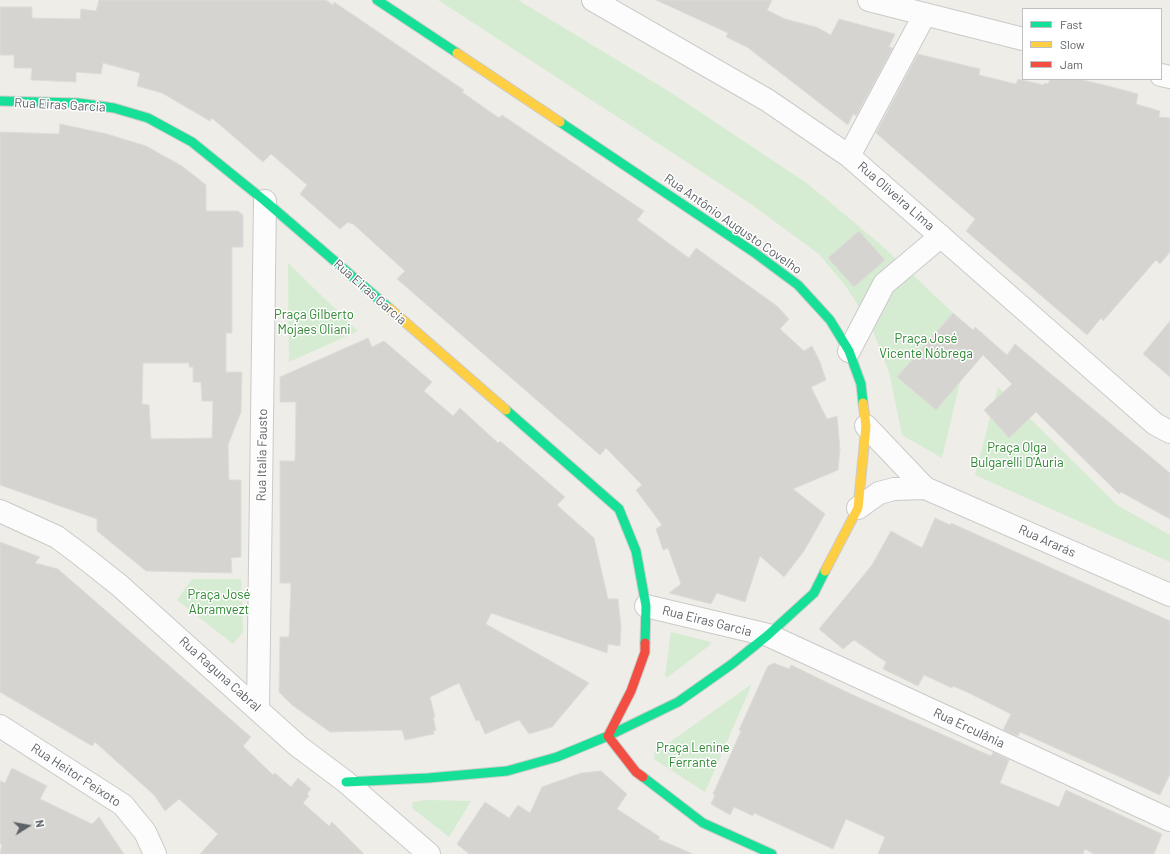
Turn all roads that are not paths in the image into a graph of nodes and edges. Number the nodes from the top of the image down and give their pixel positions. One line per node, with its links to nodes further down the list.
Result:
1 (378, 0): 10 (street, Rua Antônio Augusto Covelho)
2 (593, 0): 7 (street, Rua Oliveira Lima)
3 (869, 0): 4 (street)
4 (925, 14): 5 (street); 7 (street)
5 (1022, 39)
6 (0, 101): 8 (street, Rua Eiras Garcia)
7 (849, 156): 9 (street, Rua Oliveira Lima)
8 (265, 200): 17 (street, Rua Eiras Garcia); 19 (street, Rua Italia Fausto)
9 (941, 236): 10 (street); 12 (street, Rua Oliveira Lima)
10 (849, 351): 11 (street, Rua Antônio Augusto Covelho)
11 (866, 426): 13 (street, Rua Ararás); 14 (street, Rua Antônio Augusto Covelho)
12 (1170, 432)
13 (925, 488): 14 (street, Rua Ararás); 16 (street, Rua Ararás)
14 (858, 508): 18 (street, Rua Antônio Augusto Covelho)
15 (0, 511): 19 (street, Rua Raguna Cabral)
16 (1170, 595)
17 (646, 606): 18 (street, Rua Eiras Garcia); 21 (street, Rua Eiras Garcia)
18 (768, 635): 21 (street, Rua Antônio Augusto Covelho); 23 (street, Rua Erculânia)
19 (258, 709): 22 (street, Rua Raguna Cabral)
20 (0, 726): 24 (street, Rua Heitor Peixoto)
21 (608, 736): 22 (street, Rua Antônio Augusto Covelho); 26 (street)
22 (346, 782): 25 (street, Rua Raguna Cabral)
23 (1170, 820)
24 (155, 854)
25 (429, 854)
26 (772, 854)

